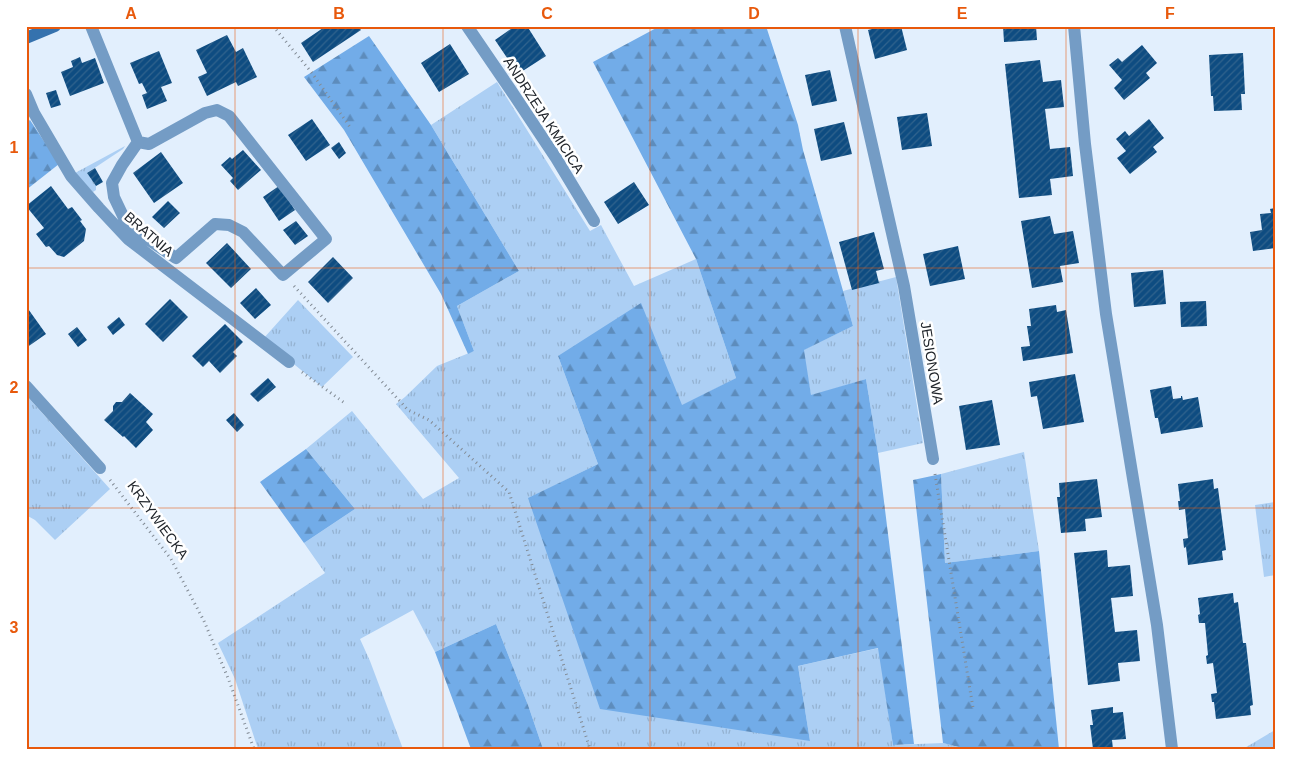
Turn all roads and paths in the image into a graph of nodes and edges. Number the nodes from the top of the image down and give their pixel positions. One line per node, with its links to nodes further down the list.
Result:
1 (55, 26): 7 (main road)
2 (91, 26): 10 (street)
3 (272, 26): 9 (path)
4 (467, 26): 11 (street, ANDRZEJA KMICICA)
5 (844, 26): 16 (street, JESIONOWA)
6 (1074, 26): 21 (street)
7 (26, 38)
8 (26, 94): 13 (street, BRATNIA)
9 (350, 127)
10 (138, 142): 12 (street); 12 (street)
11 (594, 221)
12 (283, 275): 20 (path)
13 (289, 362): 15 (path)
14 (26, 386): 17 (street)
15 (346, 404)
16 (933, 459): 18 (path)
17 (100, 468): 19 (path, KRZYWIECKA)
18 (973, 708)
19 (254, 749)
20 (590, 749)
21 (1172, 749)

